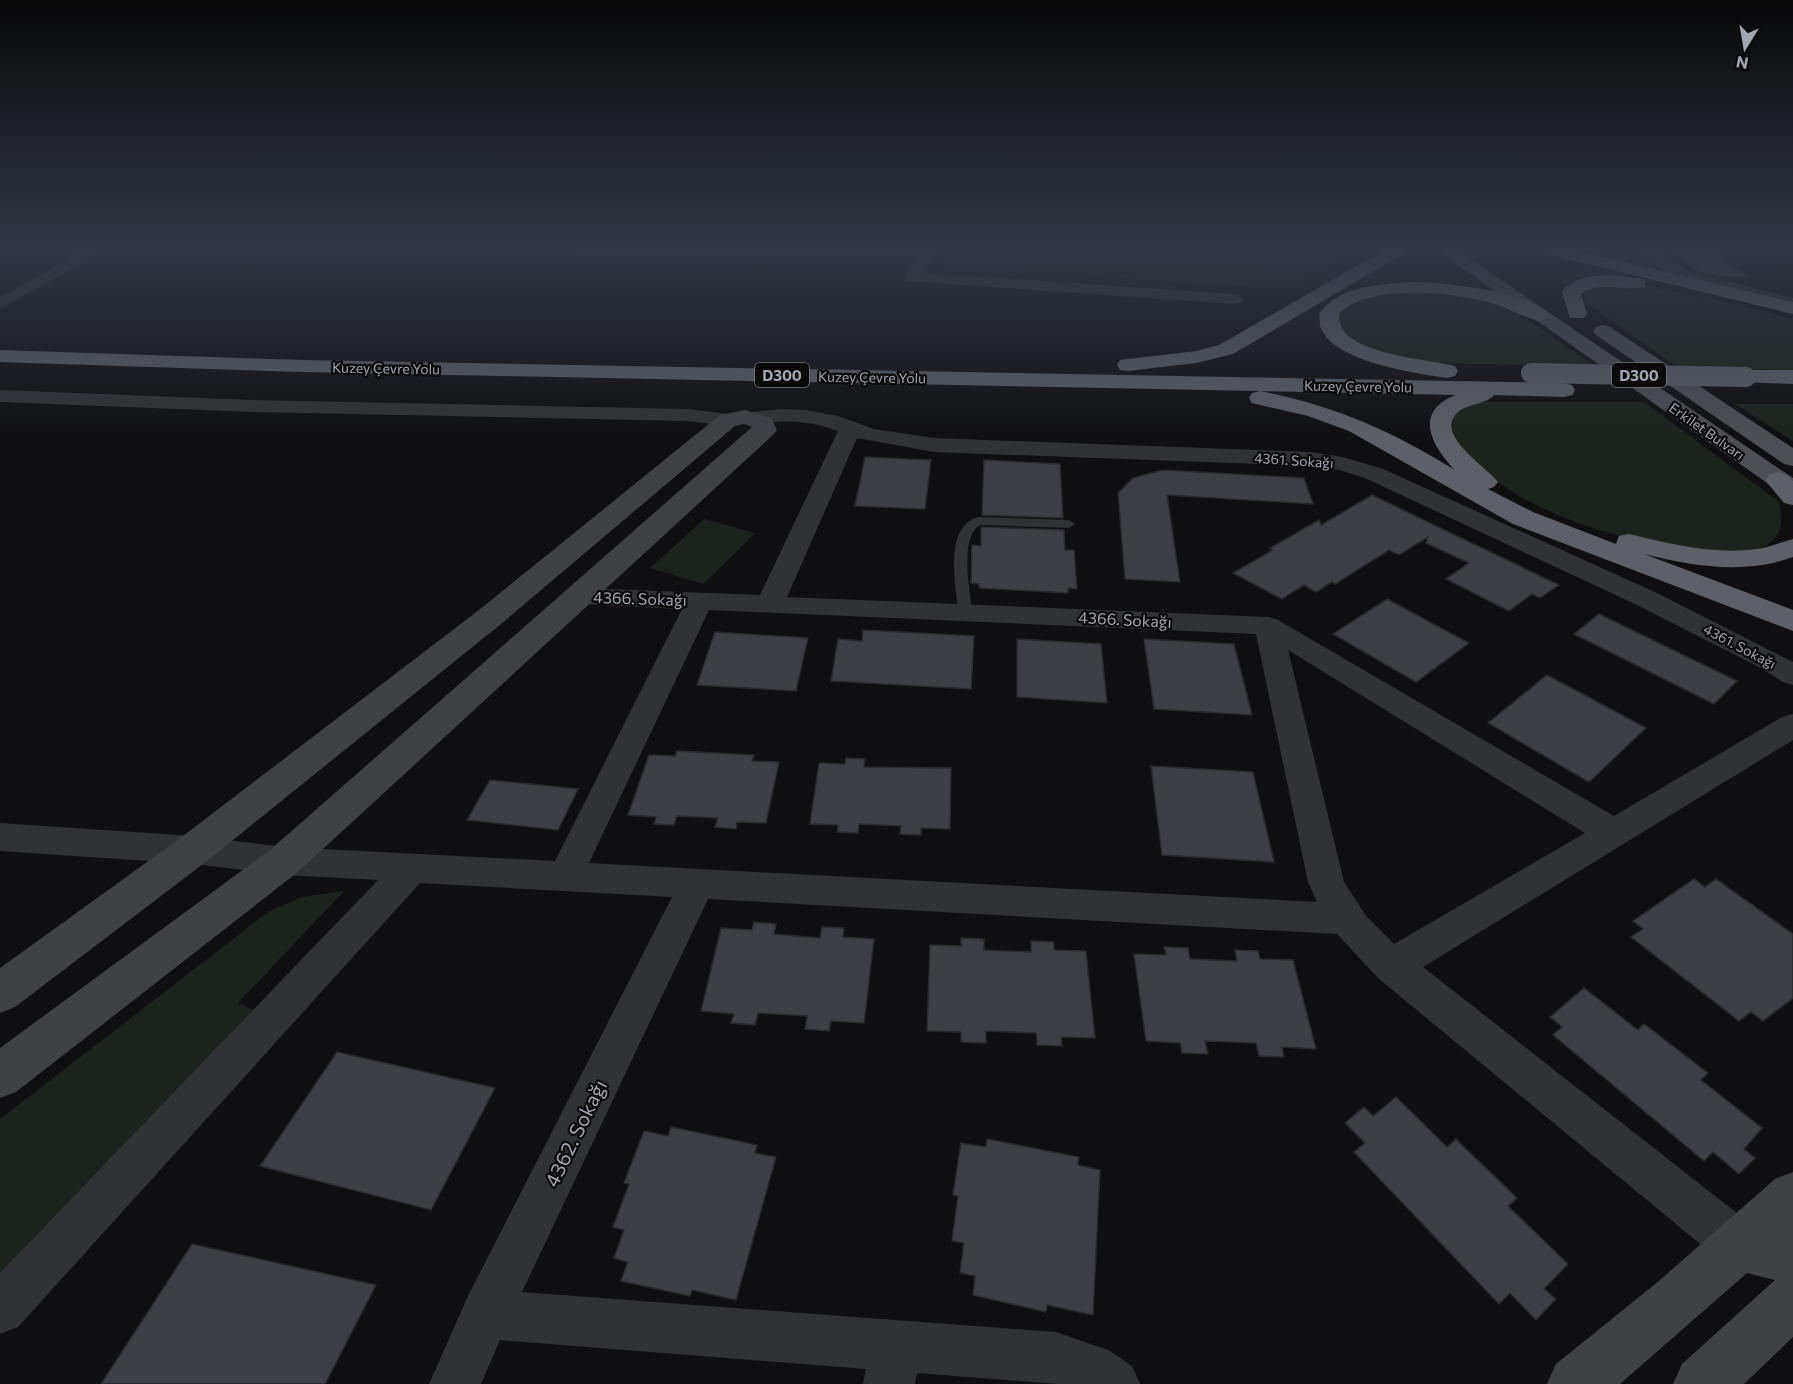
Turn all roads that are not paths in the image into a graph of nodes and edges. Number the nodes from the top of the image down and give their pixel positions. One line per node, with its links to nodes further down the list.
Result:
1 (1290, 313): 8 (highway)
2 (1330, 313): 9 (highway)
3 (1554, 313): 18 (main road, Erkilet Bulvarı)
4 (1572, 313): 5 (main road, Erkilet Bulvarı)
5 (1577, 314): 17 (main road, Erkilet Bulvarı)
6 (0, 343): 8 (highway, Kuzey Çevre Yolu / D300)
7 (0, 356): 11 (highway, Kuzey Çevre Yolu / D300)
8 (1117, 366): 9 (highway, Kuzey Çevre Yolu / D300)
9 (1464, 372): 10 (highway, Kuzey Çevre Yolu / D300, bridge)
10 (1793, 378)
11 (1067, 381): 12 (highway, Kuzey Çevre Yolu / D300); 25 (highway)
12 (1563, 390): 13 (highway, D300); 20 (highway)
13 (1793, 394)
14 (0, 396): 15 (street, 4361. Sokağı)
15 (740, 419): 16 (street, 4361. Sokağı); 21 (street); 31 (street)
16 (850, 429): 23 (street); 27 (street, 4361. Sokağı)
17 (1793, 459)
18 (1788, 489)
19 (1069, 524): 24 (lane)
20 (1793, 547)
21 (580, 596): 22 (street, 4366. Sokağı); 32 (street)
22 (700, 601): 23 (street, 4366. Sokağı); 34 (street)
23 (770, 604): 24 (street, 4366. Sokağı)
24 (965, 612): 26 (street, 4366. Sokağı)
25 (1793, 621)
26 (1268, 626): 29 (street, 4366. Sokağı); 36 (street)
27 (1793, 675)
28 (1793, 725): 29 (street)
29 (1614, 833): 37 (street)
30 (0, 837): 31 (street)
31 (193, 850): 32 (street); 38 (street)
32 (284, 861): 33 (street); 39 (street)
33 (411, 868): 34 (street); 44 (street)
34 (565, 876): 35 (street)
35 (698, 883): 36 (street); 45 (street, 4362. Sokağı)
36 (1346, 919): 37 (street)
37 (1392, 966): 41 (street)
38 (0, 993)
39 (0, 1076)
40 (1793, 1197): 41 (street)
41 (1739, 1245): 42 (street); 49 (street)
42 (1793, 1258)
43 (1793, 1300): 50 (street)
44 (0, 1309)
45 (486, 1314): 46 (street); 47 (street, 4362. Sokağı)
46 (893, 1365): 48 (street)
47 (455, 1384)
48 (1114, 1384)
49 (1576, 1384)
50 (1702, 1384)

